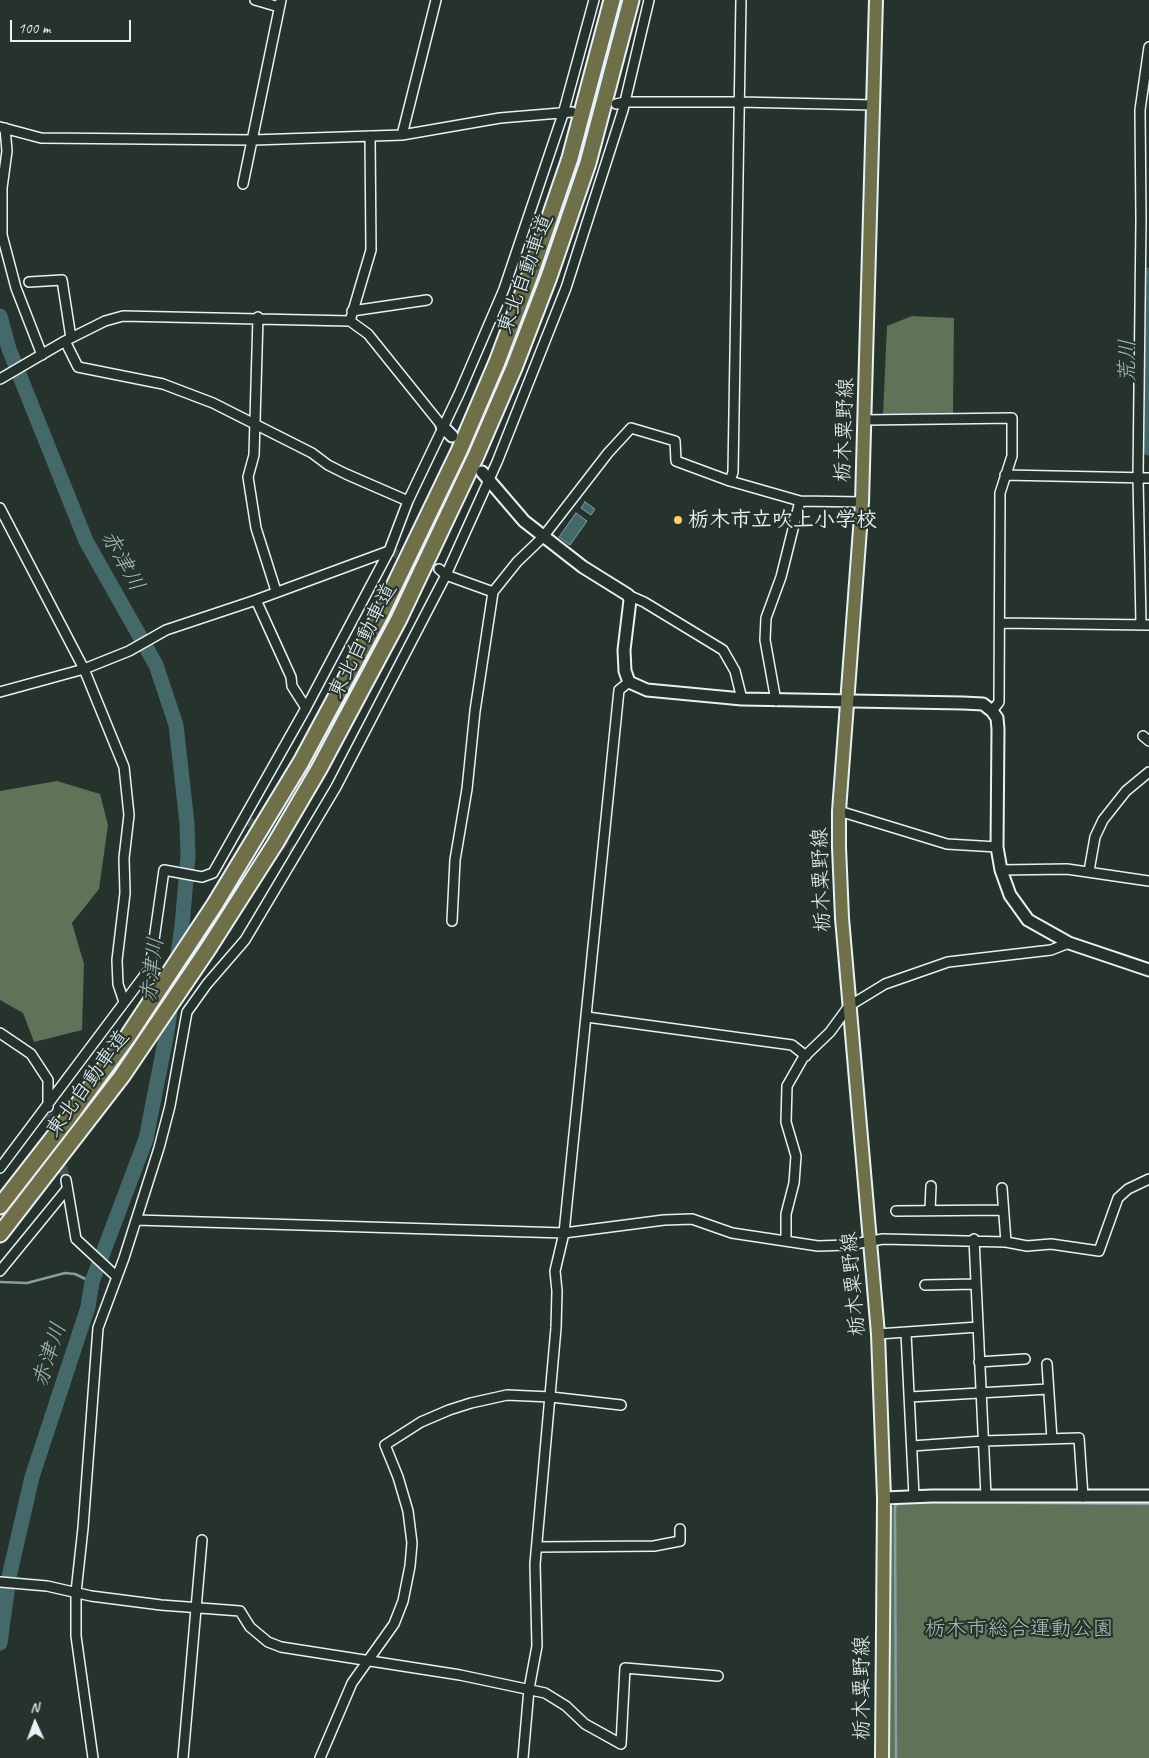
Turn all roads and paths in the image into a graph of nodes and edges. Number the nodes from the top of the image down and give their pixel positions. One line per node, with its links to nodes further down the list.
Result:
1 (255, 0): 9 (street)
2 (436, 0): 16 (street)
3 (594, 0): 14 (street)
4 (612, 0): 77 (highway, 東北自動車道)
5 (631, 0): 83 (highway, 東北自動車道)
6 (649, 0): 12 (street)
7 (741, 0): 11 (street)
8 (876, 0): 13 (main road, 栃木粟野線)
9 (280, 3): 18 (street)
10 (1149, 47): 34 (street)
11 (739, 102): 12 (street); 13 (street); 36 (street)
12 (621, 103): 33 (street)
13 (873, 105): 28 (main road, 栃木粟野線)
14 (567, 113): 16 (street); 30 (street)
15 (2, 127): 18 (street); 26 (street)
16 (402, 135): 17 (street)
17 (370, 136): 18 (street); 22 (street)
18 (253, 140): 19 (street)
19 (242, 184)
20 (29, 282): 25 (street)
21 (427, 300): 22 (street)
22 (352, 311): 24 (street)
23 (258, 317): 24 (street); 25 (street); 29 (street)
24 (350, 321): 30 (street)
25 (68, 340): 26 (street); 29 (street)
26 (40, 357): 27 (street)
27 (4, 377)
28 (865, 420): 32 (street); 39 (main road, 栃木粟野線)
29 (253, 423): 37 (street); 44 (street)
30 (442, 426): 31 (street); 37 (street)
31 (452, 436)
32 (1005, 475): 34 (street); 48 (street)
33 (485, 476): 41 (street); 43 (street)
34 (1138, 478): 35 (street); 49 (street)
35 (1149, 478)
36 (730, 481): 38 (street); 41 (street)
37 (408, 501): 42 (street)
38 (800, 501): 39 (street); 54 (street)
39 (862, 502): 55 (main road, 栃木粟野線)
40 (0, 508): 50 (street)
41 (543, 537): 45 (street); 46 (street)
42 (389, 551): 44 (street); 56 (street)
43 (442, 572): 45 (street); 81 (street)
44 (276, 591): 47 (street)
45 (493, 592): 64 (street)
46 (628, 595): 51 (street); 53 (street)
47 (256, 600): 50 (street); 56 (street)
48 (1001, 623): 49 (street); 57 (street)
49 (1145, 625)
50 (84, 669): 52 (street); 67 (street)
51 (629, 682): 53 (street); 69 (street)
52 (0, 692)
53 (742, 699): 54 (street)
54 (776, 700): 55 (street)
55 (847, 702): 57 (street); 59 (main road, 栃木粟野線)
56 (306, 708): 67 (street)
57 (992, 711): 60 (street)
58 (1149, 772): 62 (street)
59 (839, 811): 60 (street); 68 (main road, 栃木粟野線)
60 (997, 847): 61 (street)
61 (1000, 870): 62 (street); 65 (street)
62 (1089, 871): 63 (street)
63 (1149, 881)
64 (452, 921)
65 (1069, 943): 66 (street); 68 (street)
66 (1149, 970)
67 (124, 1002): 72 (street)
68 (850, 1006): 71 (street); 86 (main road, 栃木粟野線)
69 (587, 1017): 71 (street); 82 (street)
70 (0, 1033): 72 (street)
71 (806, 1056): 85 (street)
72 (48, 1110): 73 (street)
73 (0, 1168)
74 (1149, 1179): 87 (street)
75 (930, 1186): 78 (street)
76 (1002, 1188): 79 (street)
77 (0, 1206)
78 (930, 1210): 79 (street); 80 (street)
79 (1003, 1210): 87 (street)
80 (896, 1211)
81 (136, 1220): 82 (street); 89 (street)
82 (564, 1233): 85 (street); 100 (street)
83 (0, 1234)
84 (974, 1239): 86 (street); 87 (street); 91 (street)
85 (786, 1241): 86 (street)
86 (870, 1241): 94 (main road, 栃木粟野線)
87 (1006, 1242)
88 (0, 1271): 89 (street)
89 (117, 1277): 115 (street)
90 (925, 1284): 91 (street)
91 (976, 1284): 92 (street)
92 (978, 1327): 93 (street); 96 (street)
93 (906, 1332): 94 (street); 101 (street)
94 (878, 1334): 110 (main road, 栃木粟野線)
95 (1025, 1359): 96 (street)
96 (979, 1362): 99 (street)
97 (1047, 1364): 98 (street)
98 (1048, 1389): 99 (street); 103 (street)
99 (980, 1392): 101 (street); 104 (street)
100 (551, 1397): 102 (street); 113 (street); 117 (street)
101 (910, 1397): 105 (street)
102 (621, 1405)
103 (1052, 1439): 104 (street); 109 (street)
104 (982, 1441): 105 (street); 107 (street)
105 (912, 1446): 106 (street)
106 (914, 1496): 107 (street); 110 (street)
107 (986, 1496): 109 (street)
108 (1149, 1496): 109 (street)
109 (1083, 1497)
110 (884, 1498): 124 (main road, 栃木粟野線)
111 (680, 1529): 113 (street)
112 (202, 1540): 116 (street)
113 (537, 1547): 119 (street)
114 (0, 1582): 115 (street)
115 (76, 1592): 116 (street); 120 (street)
116 (197, 1609): 117 (street); 121 (street)
117 (370, 1660): 119 (street); 122 (street)
118 (718, 1676): 119 (street)
119 (529, 1689): 123 (street)
120 (92, 1758)
121 (183, 1758)
122 (320, 1758)
123 (523, 1758)
124 (882, 1758)

